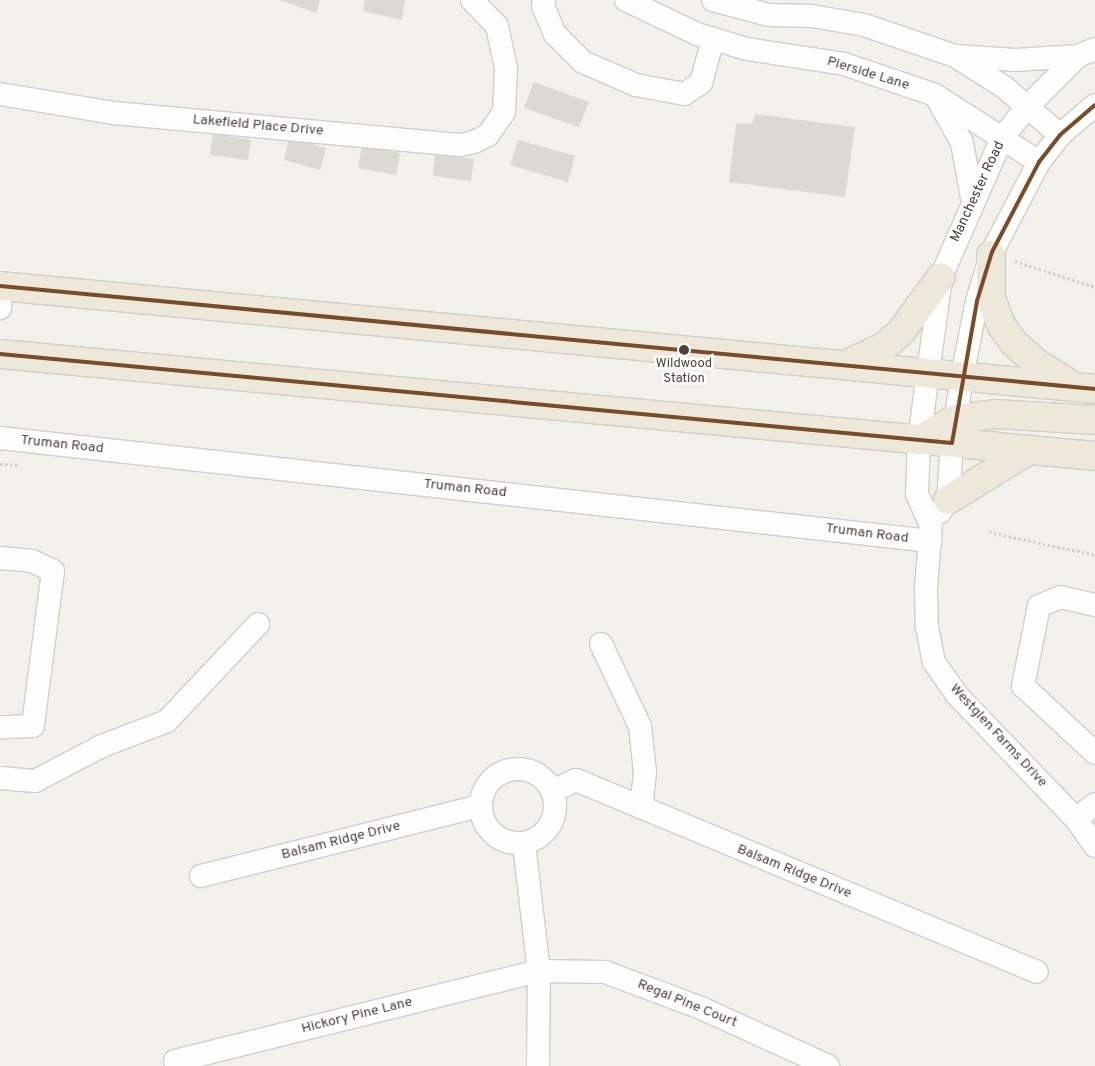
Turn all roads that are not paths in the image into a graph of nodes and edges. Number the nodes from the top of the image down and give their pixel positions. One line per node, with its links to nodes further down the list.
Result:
1 (472, 0): 8 (street, Lakefield Place Drive)
2 (544, 0): 5 (street)
3 (626, 0): 5 (street, Pierside Lane)
4 (713, 0): 7 (street)
5 (714, 39): 9 (street, Pierside Lane)
6 (1087, 52): 7 (street); 11 (street, Manchester Road)
7 (955, 56): 11 (street)
8 (0, 94)
9 (935, 95): 13 (street, Pierside Lane); 15 (street)
10 (1095, 105): 12 (street)
11 (1027, 107): 12 (street); 13 (street, Manchester Road)
12 (1060, 136): 14 (street)
13 (1002, 138): 14 (street, Pierside Lane); 15 (street, Manchester Road)
14 (1039, 162): 16 (street)
15 (973, 203): 17 (street, Manchester Road)
16 (1001, 257): 22 (street); 23 (highway)
17 (941, 277): 20 (highway); 21 (street, Manchester Road)
18 (1, 293): 20 (highway)
19 (0, 354): 27 (highway)
20 (844, 366): 21 (highway)
21 (926, 373): 22 (highway); 27 (street, Manchester Road)
22 (962, 376): 23 (highway); 25 (street)
23 (1084, 388)
24 (1095, 420): 25 (highway)
25 (954, 431): 27 (highway); 28 (highway); 30 (street)
26 (0, 438): 31 (street, Truman Road)
27 (919, 440): 31 (street, Westglen Farms Drive)
28 (1029, 450): 29 (highway); 30 (highway)
29 (1095, 456)
30 (948, 500): 31 (street)
31 (930, 533): 43 (street, Westglen Farms Drive)
32 (0, 558): 36 (street)
33 (1095, 605): 37 (street)
34 (258, 624): 38 (street)
35 (600, 644): 42 (street)
36 (0, 727)
37 (1095, 753)
38 (0, 778)
39 (553, 791): 41 (street); 42 (street, Balsam Ridge Drive); 45 (street)
40 (1095, 804): 43 (street)
41 (480, 806): 45 (street); 46 (street, Balsam Ridge Drive)
42 (641, 808): 48 (street, Balsam Ridge Drive)
43 (1076, 819): 44 (street, Westglen Farms Drive)
44 (1094, 842)
45 (524, 844): 47 (street)
46 (201, 876)
47 (539, 971): 49 (street, Hickory Pine Lane); 50 (street); 51 (street, Regal Pine Court)
48 (1037, 972)
49 (175, 1061)
50 (538, 1066)
51 (828, 1066)

